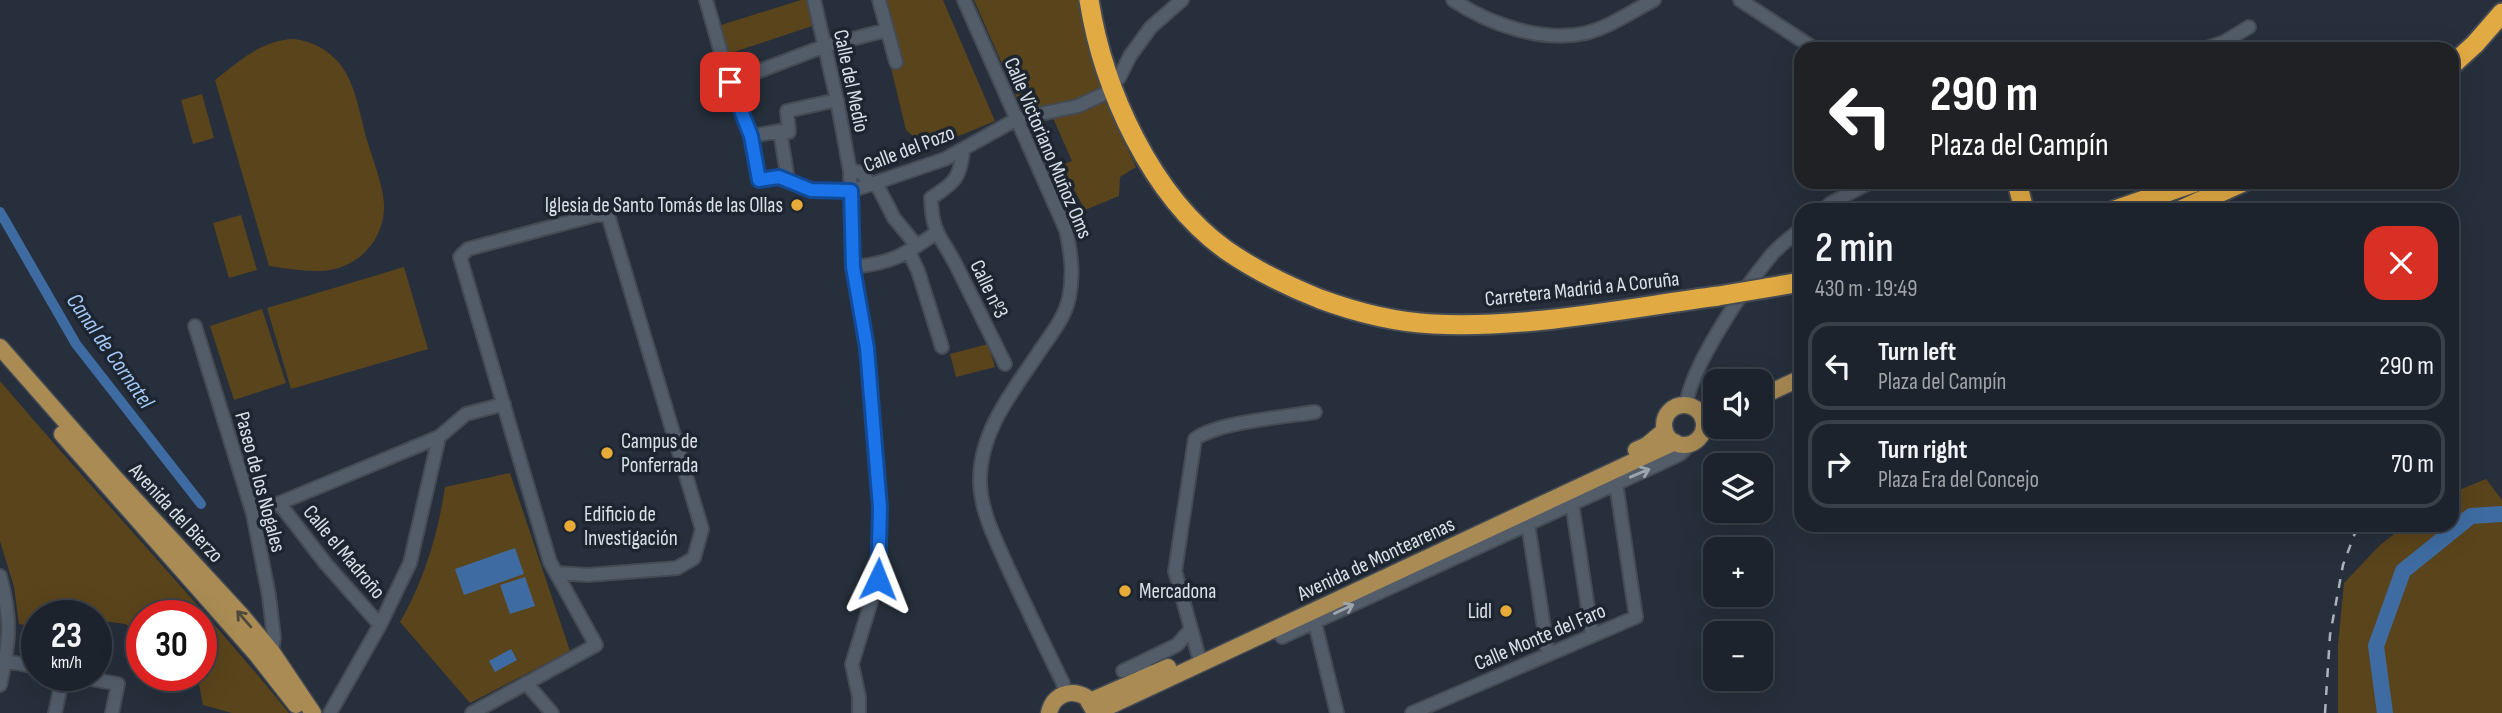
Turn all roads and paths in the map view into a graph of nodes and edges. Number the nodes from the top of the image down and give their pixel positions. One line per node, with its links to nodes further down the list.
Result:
1 (706, 0): 19 (street)
2 (814, 0): 15 (street, Calle del Medio)
3 (879, 0): 12 (street)
4 (964, 0): 22 (street, Calle Victoriano Muñoz Oms)
5 (1089, 0): 40 (highway, Carretera Madrid a A Coruña, bridge)
6 (1182, 0): 18 (street)
7 (1453, 0): 8 (street)
8 (1654, 0)
9 (1740, 0): 13 (street)
10 (2502, 13): 16 (highway)
11 (2249, 27): 14 (street)
12 (887, 30): 15 (street); 17 (street)
13 (1804, 42)
14 (2224, 42)
15 (825, 46): 19 (street); 21 (street, Calle del Medio)
16 (2459, 59)
17 (896, 62)
18 (1119, 78)
19 (730, 82): 24 (street)
20 (1104, 94): 22 (street, Calle del Pozo)
21 (837, 100): 23 (street); 26 (street, Calle del Medio)
22 (1017, 119): 25 (street, Calle del Pozo); 81 (street, Calle Victoriano Muñoz Oms)
23 (780, 134): 24 (street); 27 (street)
24 (751, 136): 27 (street)
25 (963, 150): 28 (street, Calle del Pozo); 36 (street)
26 (849, 171): 28 (street); 32 (street, Calle del Medio)
27 (788, 180): 32 (street)
28 (872, 184): 32 (street, Calle del Pozo); 38 (street)
29 (1858, 189): 33 (street)
30 (2176, 189): 34 (highway)
31 (2227, 189): 35 (highway)
32 (851, 191): 39 (street, Calle del Medio)
33 (1831, 203)
34 (2135, 203)
35 (2196, 203)
36 (936, 233): 38 (street); 45 (street, Calle nº3)
37 (1794, 235): 49 (street)
38 (913, 249): 39 (street); 43 (street)
39 (853, 267): 90 (street, Calle del Medio)
40 (1794, 283)
41 (195, 326): 59 (street, Paseo de los Nogales)
42 (0, 347): 70 (main road, Avenida del Bierzo, one-way to 42)
43 (942, 347)
44 (0, 363): 85 (main road, Avenida del Bierzo)
45 (1005, 364)
46 (1794, 381): 47 (main road)
47 (1773, 391)
48 (504, 404): 54 (street); 61 (street); 61 (street)
49 (1686, 405): 51 (main road); 53 (main road)
50 (1315, 412): 65 (street)
51 (1703, 415)
52 (1703, 430): 55 (main road)
53 (1670, 436): 55 (main road); 69 (main road, Avenida de Montearenas); 82 (main road, Avenida de Montearenas)
54 (439, 437): 57 (street); 64 (street)
55 (1692, 443): 56 (street, one-way to 55)
56 (1616, 483): 58 (street); 66 (street, Calle Monte del Faro)
57 (279, 503): 59 (street); 64 (street, Calle el Madroño)
58 (1572, 503): 60 (street); 66 (street)
59 (253, 514): 70 (street, Paseo de los Nogales)
60 (1528, 524): 63 (street, one-way to 60); 71 (street)
61 (557, 573): 78 (street)
62 (0, 576): 73 (street)
63 (1315, 623): 67 (street); 92 (street)
64 (380, 625): 87 (street)
65 (1191, 629): 68 (street); 69 (street)
66 (1592, 635): 71 (street, Calle Monte del Faro)
67 (1282, 636)
68 (1177, 645): 69 (street); 72 (street)
69 (1196, 650): 76 (main road, Avenida de Montearenas)
70 (272, 652): 86 (main road, Avenida del Bierzo)
71 (1548, 654): 93 (street, Calle Monte del Faro)
72 (1146, 660): 75 (street); 76 (street)
73 (5, 661): 74 (street); 79 (street)
74 (21, 664)
75 (1123, 671)
76 (1142, 679): 82 (main road, Avenida de Montearenas)
77 (112, 683): 84 (street)
78 (526, 683): 88 (street); 89 (street)
79 (0, 685)
80 (59, 691): 83 (street)
81 (1065, 694): 82 (main road); 91 (main road)
82 (1092, 707)
83 (55, 713)
84 (112, 713)
85 (302, 713)
86 (313, 713)
87 (330, 713)
88 (472, 713)
89 (552, 713)
90 (859, 713)
91 (1049, 713)
92 (1337, 713)
93 (1412, 713)

